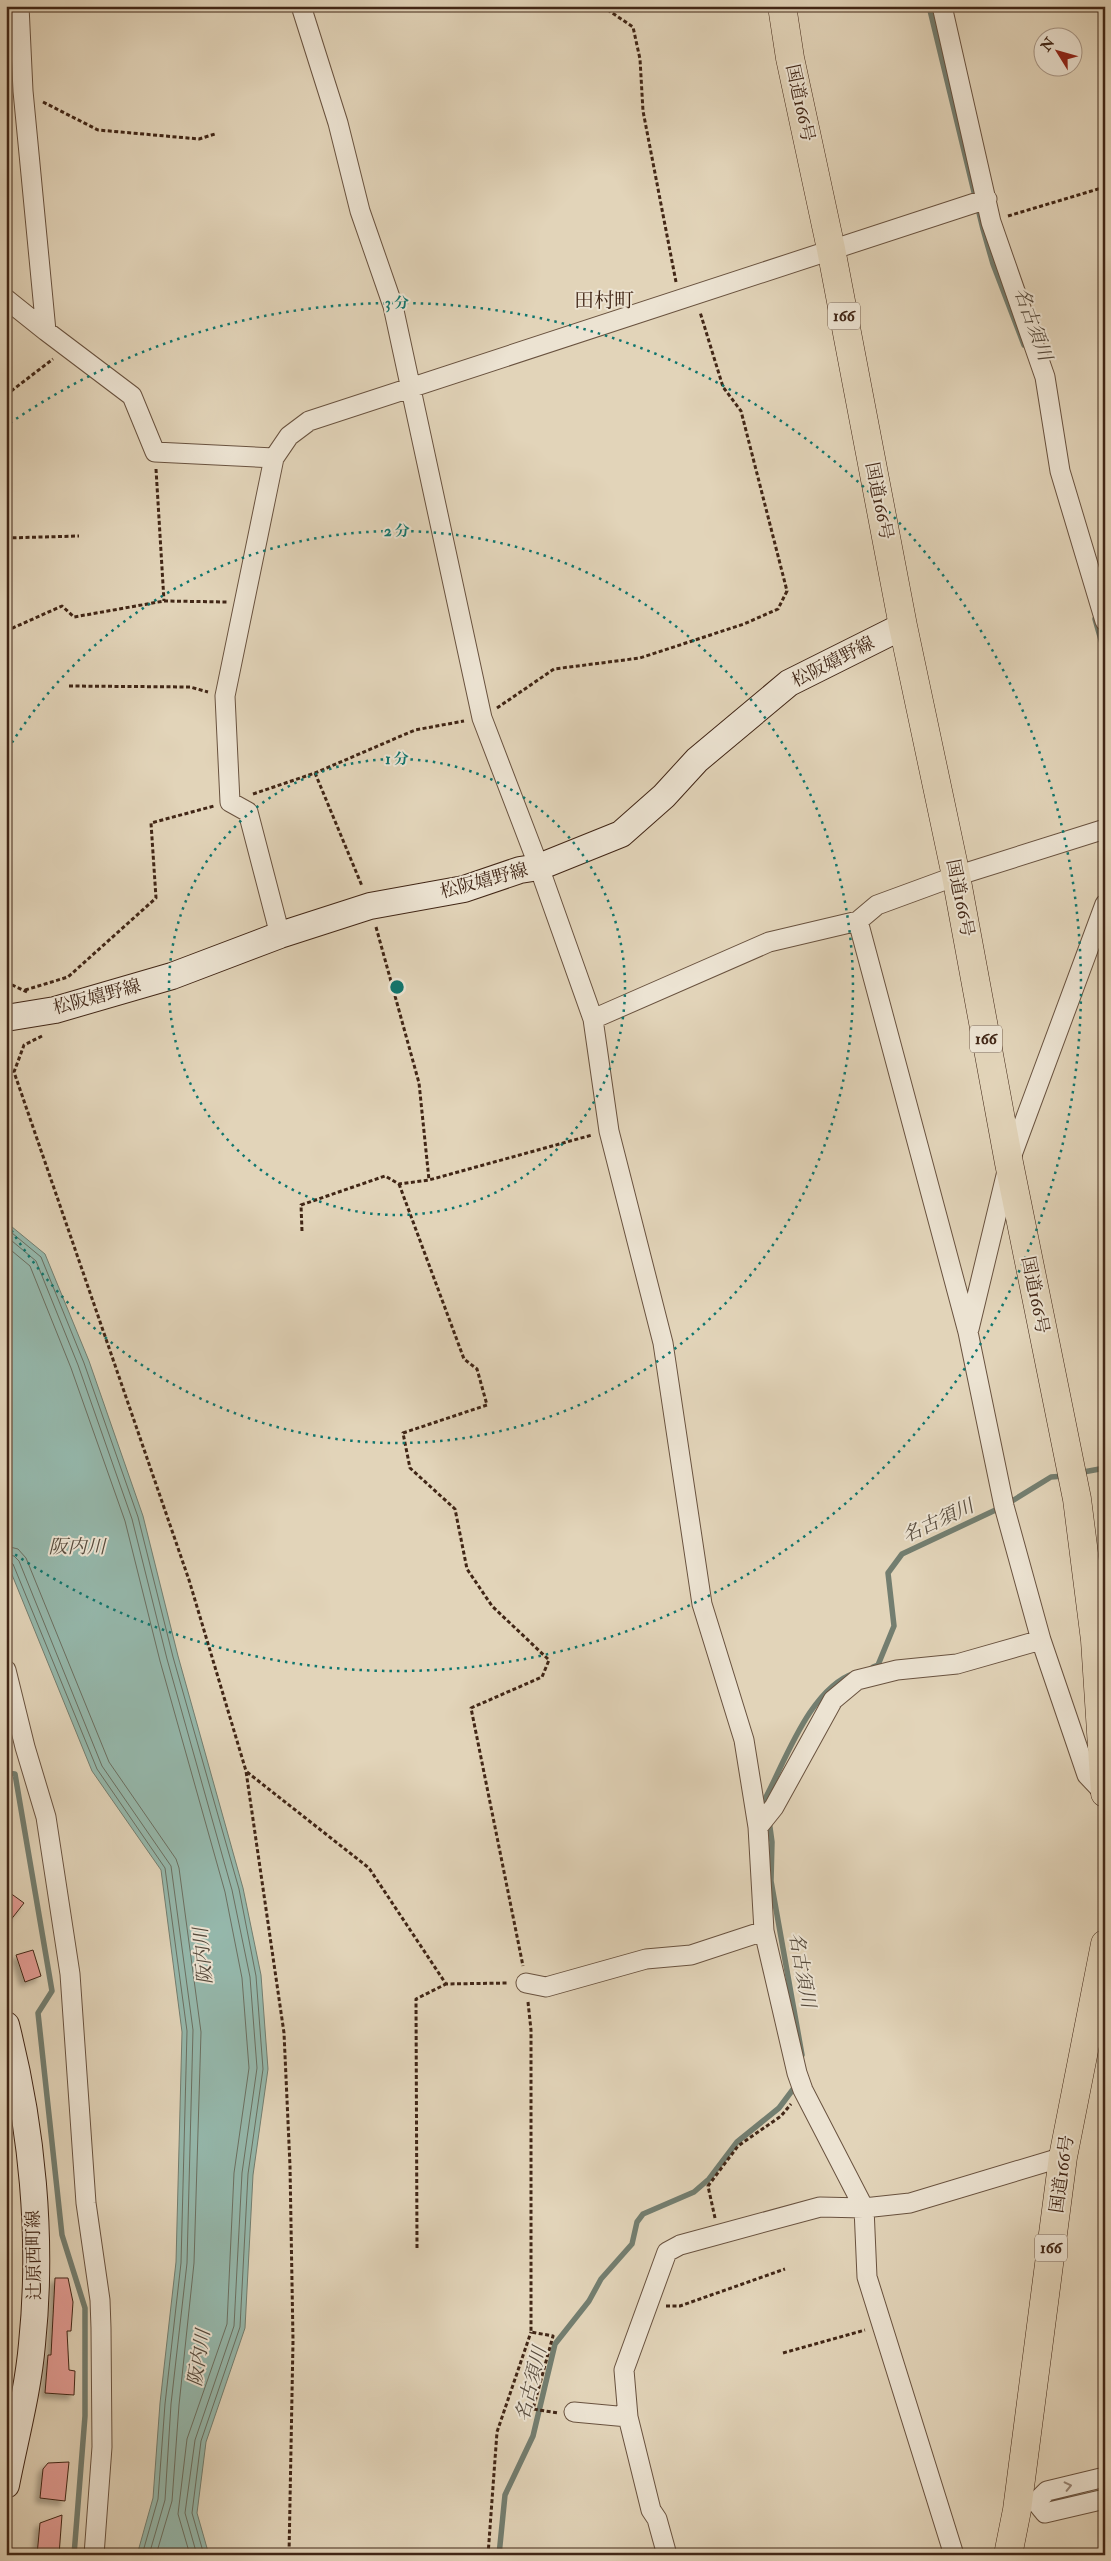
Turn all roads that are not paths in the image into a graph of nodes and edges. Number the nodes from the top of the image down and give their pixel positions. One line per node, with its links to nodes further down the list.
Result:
1 (18, 6): 8 (street)
2 (301, 6): 9 (street)
3 (782, 6): 6 (highway, 国道166号 / 166)
4 (942, 6): 5 (street)
5 (980, 202): 6 (street); 11 (street)
6 (831, 249): 9 (street); 12 (highway, 国道166号 / 166)
7 (6, 299): 8 (street)
8 (46, 331): 10 (street)
9 (411, 389): 10 (street); 14 (street)
10 (274, 458): 18 (street)
11 (1105, 622)
12 (903, 626): 14 (main road, 松阪嬉野線); 15 (highway, 国道166号 / 166)
13 (1105, 829): 15 (street)
14 (539, 867): 18 (main road, 松阪嬉野線); 20 (street)
15 (956, 876): 17 (street); 21 (highway, 国道166号 / 166)
16 (1105, 904): 21 (street)
17 (858, 921): 20 (street); 22 (street)
18 (280, 934): 19 (main road, 松阪嬉野線)
19 (6, 1018)
20 (593, 1019): 26 (street)
21 (1008, 1162): 22 (street); 25 (highway, 国道166号 / 166)
22 (968, 1332): 23 (street)
23 (1040, 1640): 25 (street); 26 (street)
24 (6, 1670): 38 (street)
25 (1105, 1794)
26 (758, 1827): 27 (street)
27 (764, 1932): 29 (street); 32 (street)
28 (1105, 1944): 31 (highway, 国道166号 / 166)
29 (526, 1983)
30 (6, 2025): 36 (main road, 辻原西町線)
31 (1063, 2157): 32 (street); 41 (highway, 国道166号 / 166)
32 (864, 2208): 34 (street); 40 (street)
33 (574, 2412): 34 (street)
34 (628, 2417): 39 (street)
35 (1105, 2477): 37 (street, one-way to 35)
36 (6, 2485)
37 (1105, 2500)
38 (94, 2555)
39 (667, 2555)
40 (954, 2555)
41 (1008, 2555)

